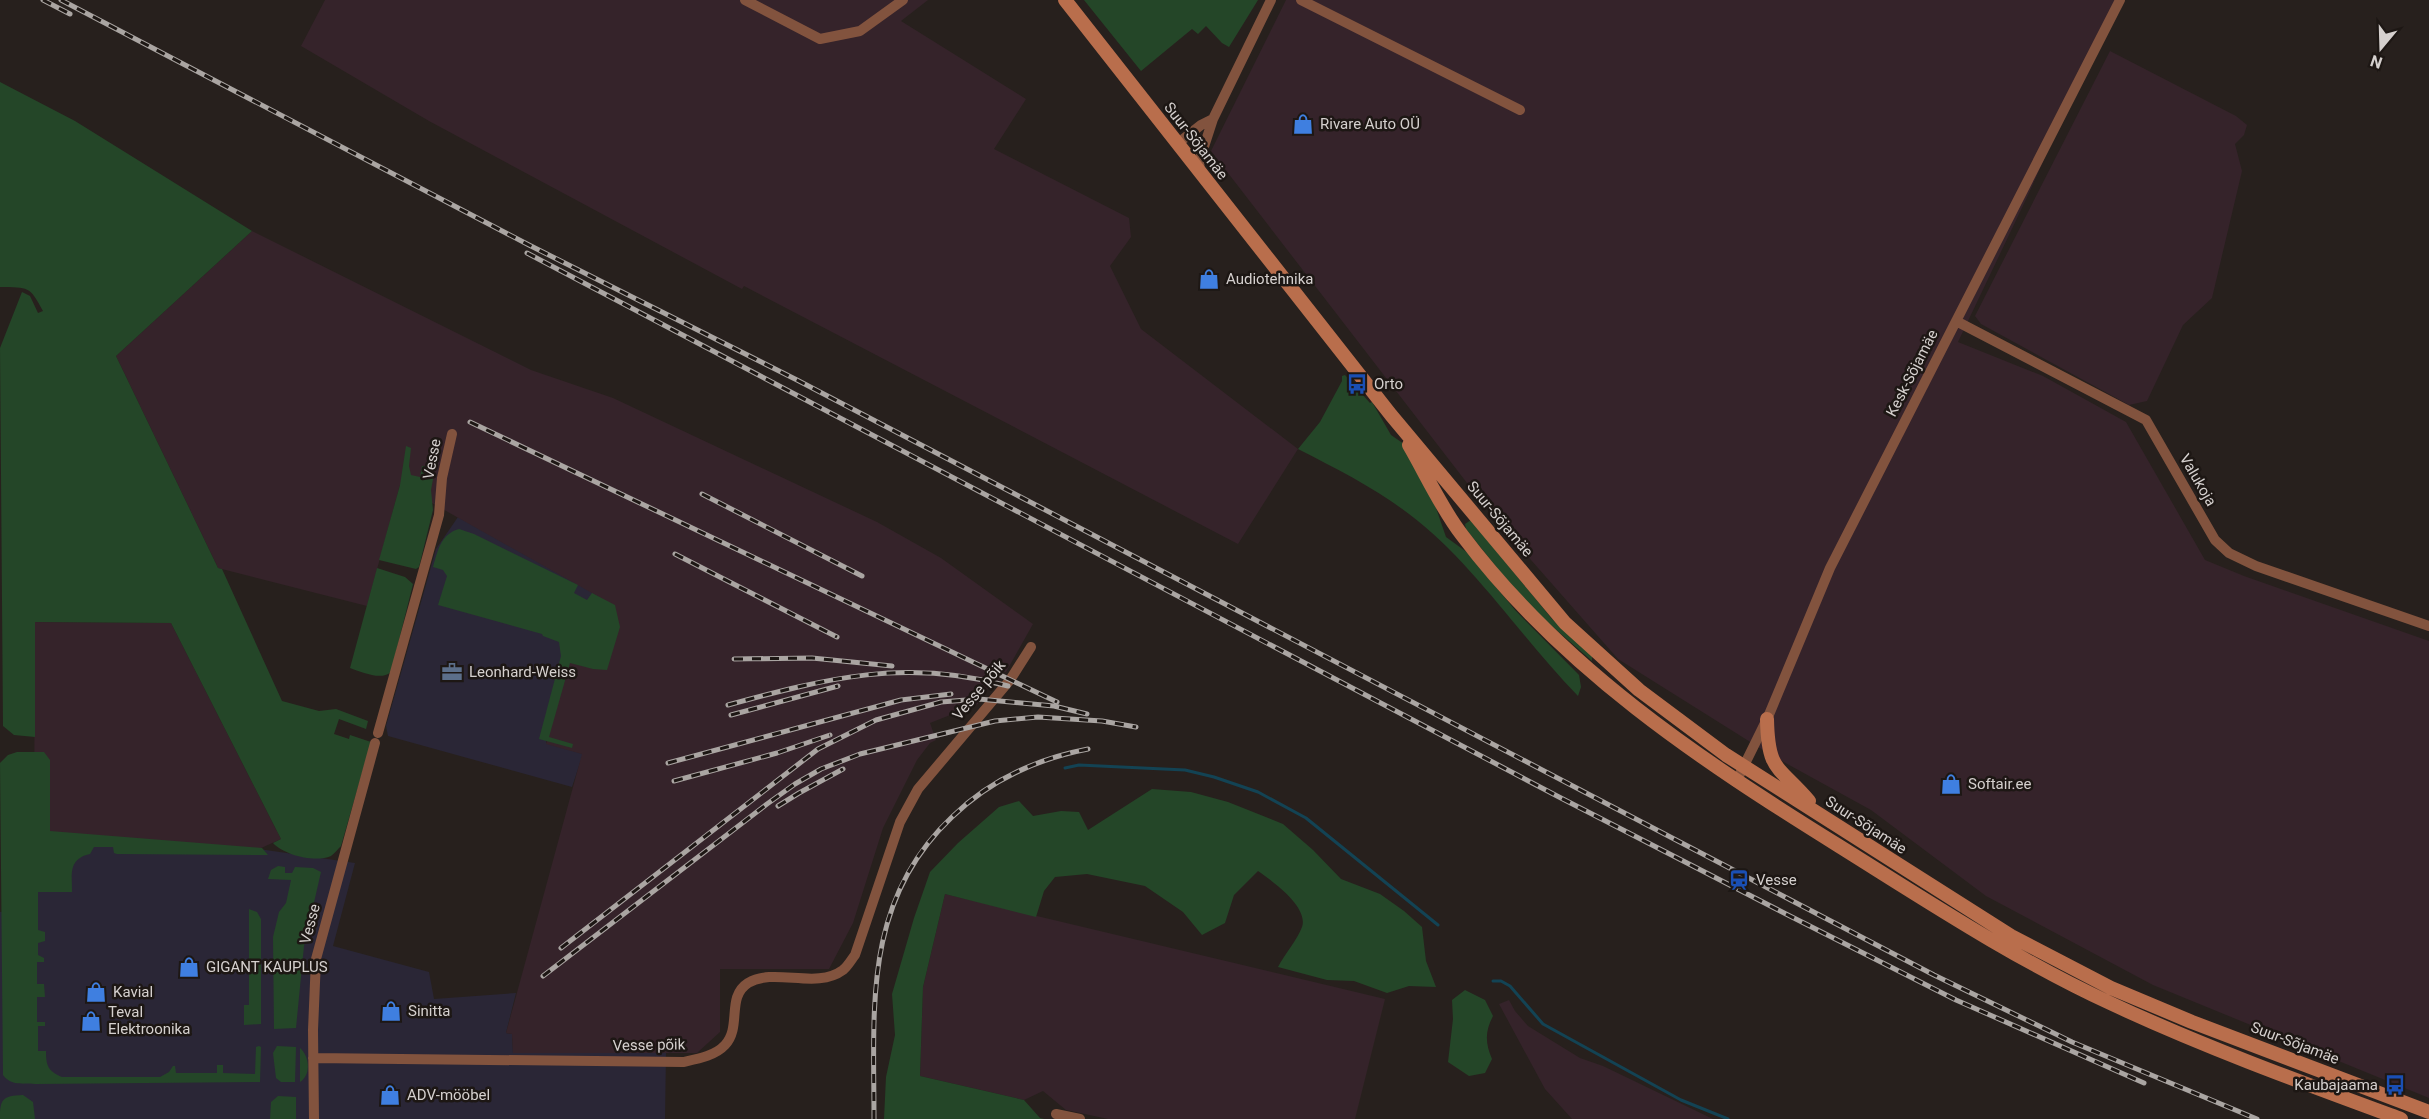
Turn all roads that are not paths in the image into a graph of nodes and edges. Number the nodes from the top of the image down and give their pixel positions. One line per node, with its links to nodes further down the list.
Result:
1 (745, 0): 2 (street)
2 (903, 0)
3 (1065, 0): 9 (main road, Suur-Sõjamäe)
4 (1271, 0): 8 (street)
5 (1301, 0): 7 (street)
6 (2120, 0): 11 (street, Kesk-Sõjamäe)
7 (1521, 110)
8 (1213, 119): 9 (street); 10 (street)
9 (1178, 144): 10 (main road, Suur-Sõjamäe)
10 (1199, 171): 12 (main road, Suur-Sõjamäe)
11 (1956, 321): 16 (street, Valukoja); 18 (street, Kesk-Sõjamäe)
12 (1391, 415): 14 (main road, Suur-Sõjamäe); 15 (main road, Suur-Sõjamäe)
13 (452, 434): 22 (street, Vesse)
14 (1468, 505): 15 (main road); 19 (main road, Suur-Sõjamäe)
15 (1452, 518): 20 (main road, Suur-Sõjamäe)
16 (2429, 626)
17 (1031, 647): 22 (street, Vesse põik)
18 (1767, 719): 19 (street, Kesk-Sõjamäe); 21 (main road)
19 (1744, 766): 20 (street, Kesk-Sõjamäe); 21 (main road, Suur-Sõjamäe)
20 (1736, 782): 27 (main road, Suur-Sõjamäe)
21 (1820, 814): 23 (main road, Suur-Sõjamäe)
22 (313, 1058): 25 (street, Vesse)
23 (2429, 1112)
24 (1056, 1114): 26 (street)
25 (314, 1119)
26 (1080, 1119)
27 (2401, 1119)

